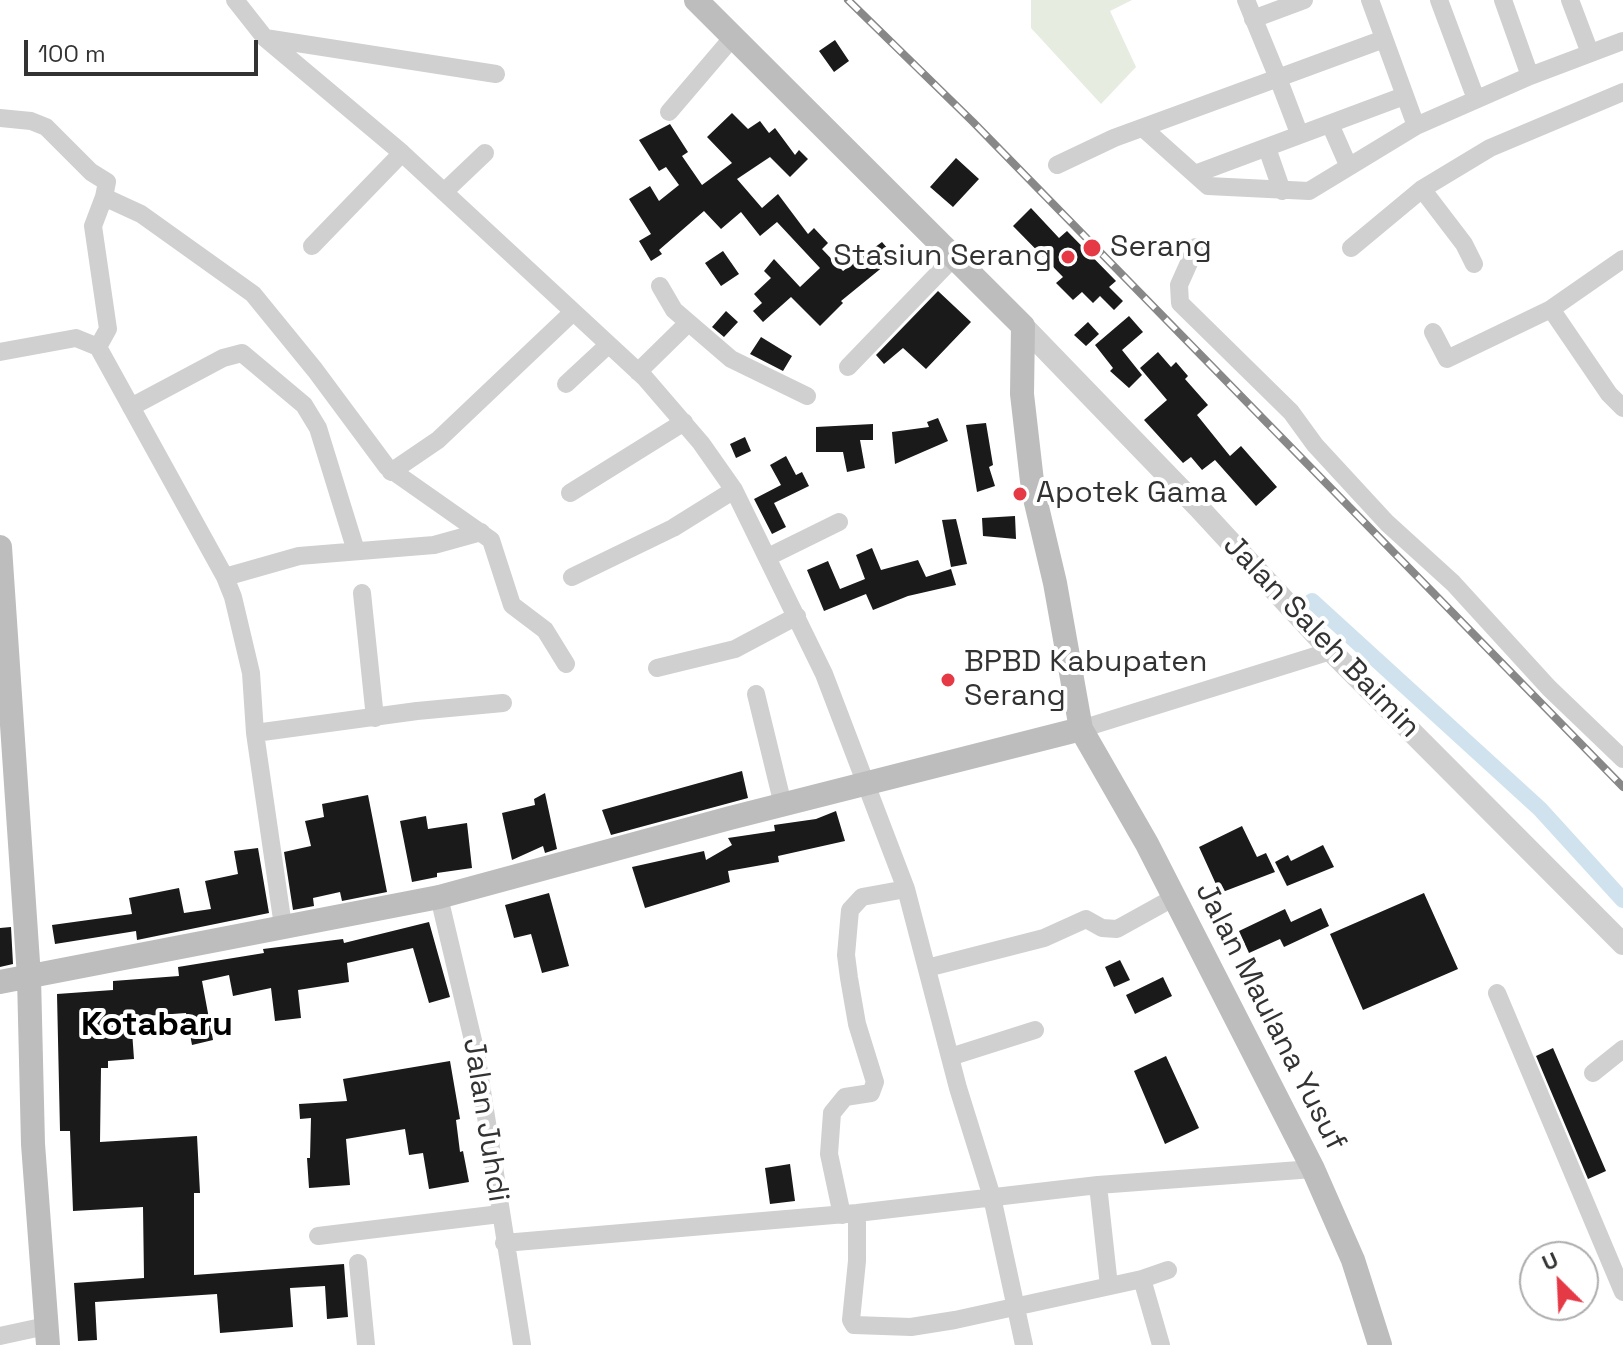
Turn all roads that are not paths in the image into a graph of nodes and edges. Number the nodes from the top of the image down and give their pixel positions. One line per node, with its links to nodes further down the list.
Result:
1 (235, 0): 11 (street)
2 (696, 0): 10 (main road)
3 (1246, 0): 9 (street)
4 (1304, 0): 9 (street)
5 (1370, 0): 12 (street)
6 (1439, 0): 20 (street)
7 (1503, 0): 16 (street)
8 (1570, 0): 14 (street)
9 (1253, 19): 17 (street)
10 (733, 37): 21 (street); 40 (main road)
11 (265, 38): 15 (street); 28 (street)
12 (1384, 39): 17 (street); 19 (street)
13 (1623, 41): 14 (street)
14 (1590, 53): 16 (street)
15 (496, 74)
16 (1530, 76): 20 (street)
17 (1278, 78): 25 (street); 26 (street)
18 (1623, 92): 33 (street)
19 (1404, 96): 23 (street); 24 (street)
20 (1476, 99): 24 (street)
21 (669, 112)
22 (0, 118): 36 (street)
23 (1330, 124): 26 (street); 31 (street)
24 (1416, 126): 31 (street)
25 (1143, 128): 30 (street); 32 (street)
26 (1299, 133): 27 (street)
27 (1267, 148): 32 (street); 34 (street)
28 (402, 153): 35 (street); 37 (street)
29 (485, 153): 35 (street)
30 (1057, 165)
31 (1348, 165): 34 (street)
32 (1195, 174): 34 (street)
33 (1422, 189): 39 (street); 42 (street)
34 (1282, 191)
35 (444, 192): 45 (street)
36 (104, 197): 50 (street); 59 (street)
37 (312, 246)
38 (1196, 247): 79 (street)
39 (1351, 248)
40 (954, 257): 47 (main road); 52 (street)
41 (1623, 259): 44 (street)
42 (1474, 264)
43 (660, 286): 46 (street)
44 (1551, 309): 48 (street); 57 (street)
45 (573, 312): 49 (street); 59 (street)
46 (688, 323): 53 (street); 55 (street)
47 (1023, 326): 71 (street, Jalan Saleh Baimin); 77 (main road, Jalan Maulana Yusuf)
48 (1433, 332)
49 (608, 345): 53 (street); 54 (street)
50 (98, 347): 51 (street); 56 (street)
51 (0, 352)
52 (848, 367)
53 (638, 372): 58 (street)
54 (566, 384)
55 (807, 396)
56 (131, 407): 65 (street); 67 (street)
57 (1623, 408)
58 (684, 422): 60 (street); 61 (street)
59 (391, 472): 63 (street)
60 (734, 490): 66 (street); 68 (street)
61 (570, 493)
62 (839, 522): 66 (street)
63 (481, 532): 65 (street); 72 (street)
64 (0, 547): 88 (main road)
65 (356, 551): 67 (street)
66 (770, 556): 70 (street)
67 (225, 577): 78 (street)
68 (572, 577)
69 (362, 593): 76 (street)
70 (797, 616): 73 (street); 80 (street)
71 (1331, 651): 77 (street); 86 (street, Jalan Saleh Baimin)
72 (566, 664)
73 (657, 668)
74 (756, 694): 81 (street)
75 (503, 703): 76 (street)
76 (375, 718): 78 (street)
77 (1081, 729): 80 (main road); 84 (main road, Jalan Maulana Yusuf)
78 (255, 733): 85 (street)
79 (1623, 759)
80 (868, 785): 81 (main road); 82 (street)
81 (783, 805): 83 (main road)
82 (906, 889): 87 (street); 99 (street)
83 (439, 897): 85 (main road); 98 (street, Jalan Juhdi)
84 (1173, 898): 87 (street); 95 (main road, Jalan Maulana Yusuf)
85 (283, 926): 88 (main road)
86 (1623, 944)
87 (927, 968): 93 (street)
88 (29, 977): 89 (main road); 108 (main road)
89 (0, 982)
90 (1497, 993): 106 (street)
91 (1035, 1030): 93 (street)
92 (1623, 1049): 94 (street)
93 (950, 1057): 97 (street)
94 (1593, 1073)
95 (1313, 1169): 96 (street); 114 (main road, Jalan Maulana Yusuf)
96 (1098, 1185): 97 (street); 105 (street)
97 (992, 1197): 99 (street); 107 (street)
98 (500, 1214): 100 (street); 101 (street, Jalan Juhdi)
99 (849, 1214): 101 (street); 107 (street)
100 (318, 1236)
101 (504, 1243): 111 (street, Jalan Juhdi)
102 (358, 1263): 110 (street)
103 (1168, 1270): 104 (street)
104 (1142, 1279): 105 (street); 113 (street)
105 (1109, 1286): 107 (street)
106 (1623, 1292)
107 (1018, 1307): 112 (street)
108 (47, 1335): 109 (street)
109 (0, 1336)
110 (366, 1345)
111 (522, 1345)
112 (1024, 1345)
113 (1161, 1345)
114 (1380, 1345)

